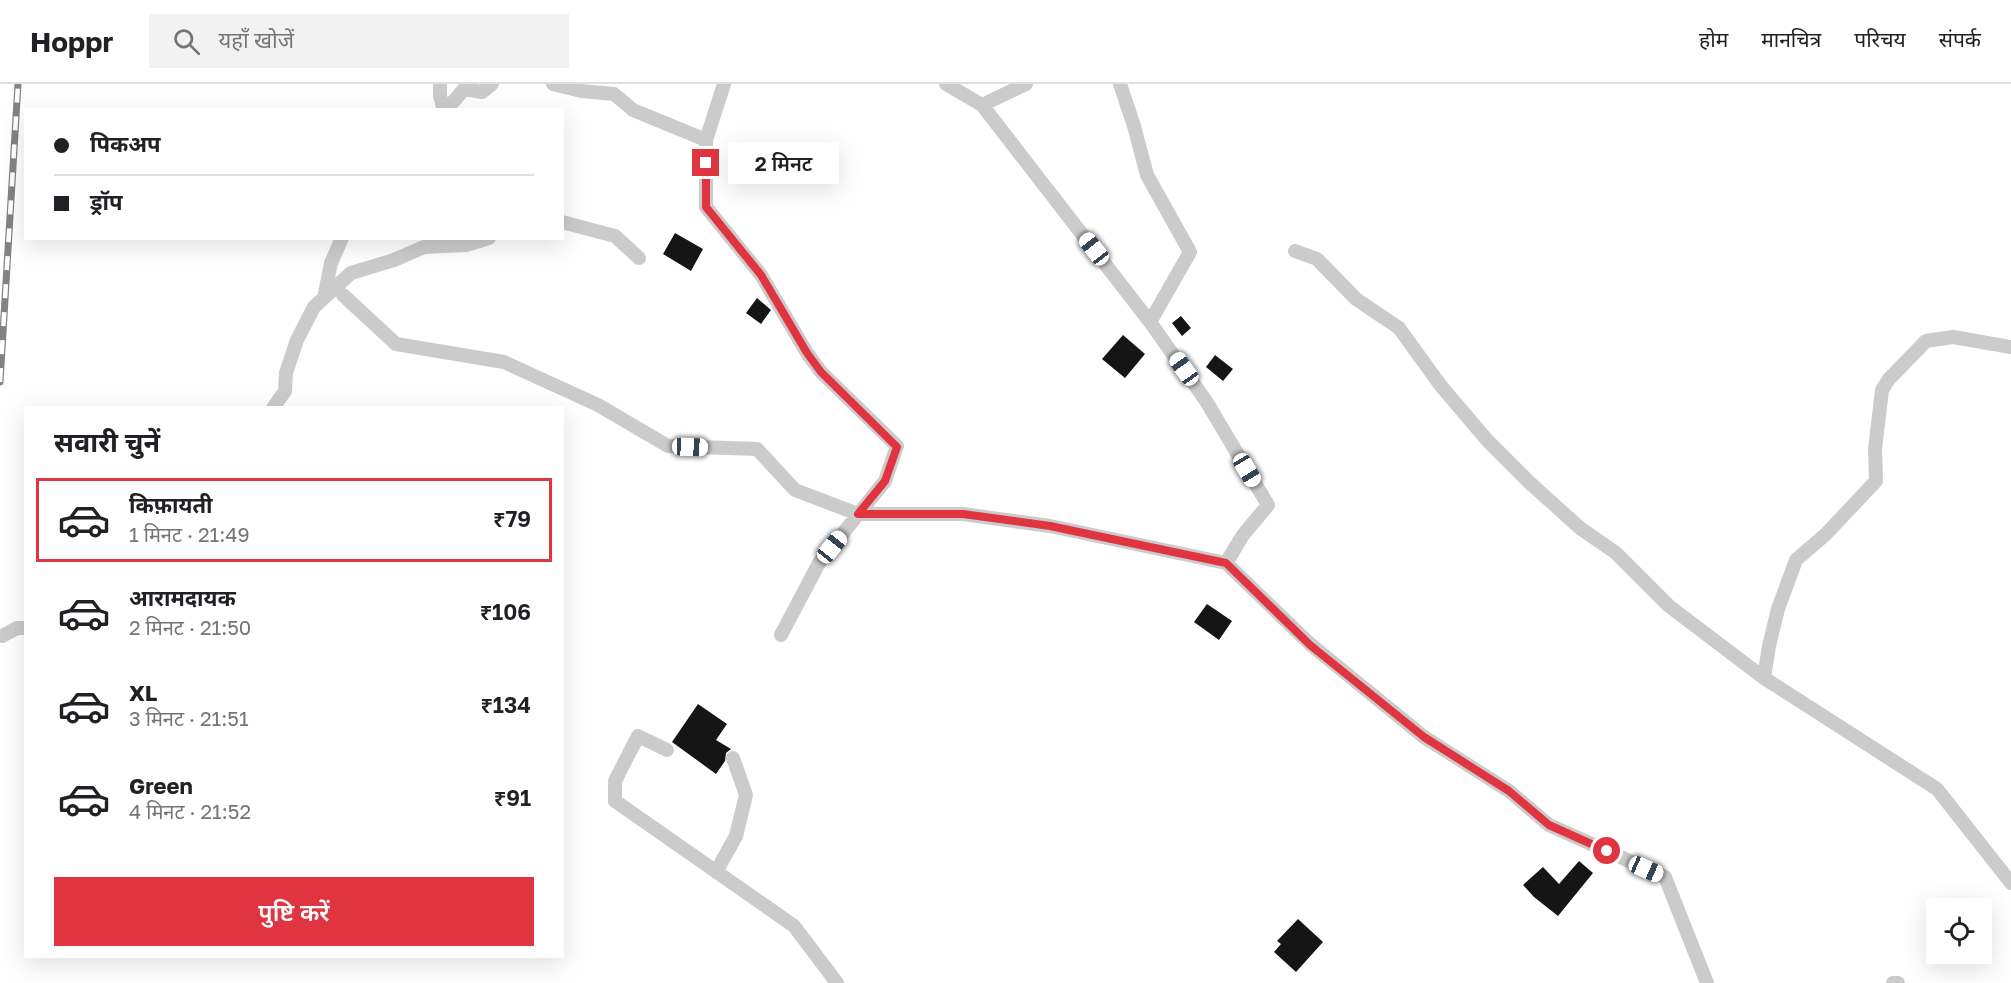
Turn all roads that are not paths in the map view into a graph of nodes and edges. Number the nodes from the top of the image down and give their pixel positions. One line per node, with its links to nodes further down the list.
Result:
1 (440, 84): 10 (street)
2 (492, 84): 8 (street)
3 (554, 84): 12 (street)
4 (724, 84): 12 (street)
5 (946, 84): 9 (street)
6 (1026, 84): 9 (street)
7 (1120, 84): 20 (street)
8 (466, 86): 11 (street)
9 (982, 105): 20 (street)
10 (444, 108)
11 (445, 108)
12 (706, 140): 23 (street)
13 (564, 221): 17 (street)
14 (341, 240): 19 (street)
15 (482, 240): 19 (street)
16 (1295, 251): 28 (street)
17 (639, 258)
18 (343, 295): 23 (street)
19 (324, 298): 22 (street)
20 (1150, 322): 24 (street)
21 (2011, 347): 28 (street)
22 (274, 406)
23 (858, 514): 24 (street); 26 (street)
24 (1226, 563): 34 (street)
25 (24, 628): 27 (street)
26 (781, 635)
27 (2, 636)
28 (1764, 678): 32 (street)
29 (667, 750): 31 (street)
30 (734, 758): 31 (street)
31 (716, 872): 33 (street)
32 (2011, 883)
33 (837, 983)
34 (1707, 983)
35 (1893, 983): 36 (street)
36 (1898, 983)

